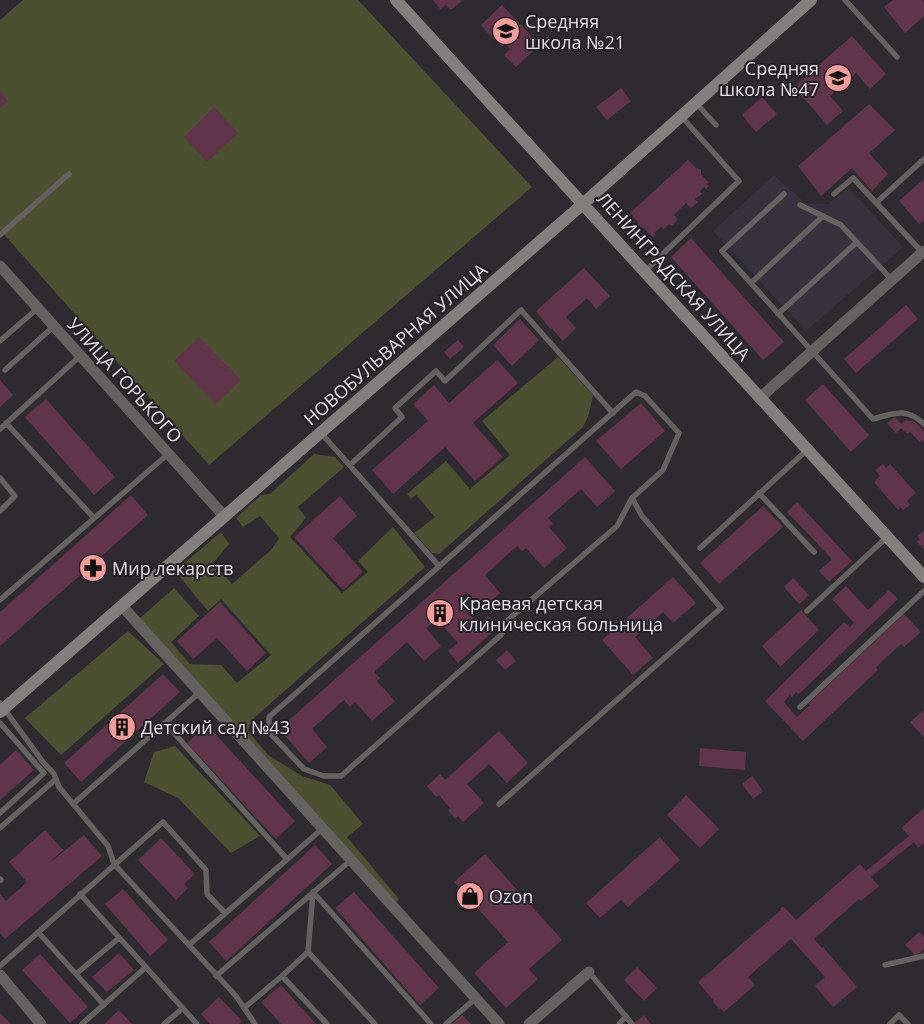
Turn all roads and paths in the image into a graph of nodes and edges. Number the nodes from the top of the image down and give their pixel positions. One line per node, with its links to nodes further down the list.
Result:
1 (396, 0): 13 (street, ЛЕНИНГРАДСКАЯ УЛИЦА)
2 (811, 0): 5 (street, НОВОБУЛЬВАРНАЯ УЛИЦА)
3 (845, 0): 4 (lane)
4 (897, 57)
5 (696, 103): 6 (street, НОВОБУЛЬВАРНАЯ УЛИЦА); 7 (lane)
6 (681, 116): 13 (street, НОВОБУЛЬВАРНАЯ УЛИЦА); 20 (lane)
7 (716, 124)
8 (924, 159): 12 (lane)
9 (69, 174): 16 (lane)
10 (784, 194): 22 (lane)
11 (834, 194): 12 (lane)
12 (877, 202): 18 (lane)
13 (584, 203): 20 (street, ЛЕНИНГРАДСКАЯ УЛИЦА); 35 (street, НОВОБУЛЬВАРНАЯ УЛИЦА)
14 (800, 205): 15 (lane)
15 (823, 216): 17 (lane); 22 (lane)
16 (0, 235)
17 (857, 242): 21 (lane); 24 (lane)
18 (923, 252): 21 (street)
19 (0, 266): 23 (street, УЛИЦА ГОРЬКОГО)
20 (645, 271): 30 (street, ЛЕНИНГРАДСКАЯ УЛИЦА)
21 (892, 280): 27 (street)
22 (751, 283): 24 (lane)
23 (38, 308): 25 (street, УЛИЦА ГОРЬКОГО); 26 (lane)
24 (778, 314): 27 (lane)
25 (54, 326): 28 (street, УЛИЦА ГОРЬКОГО); 29 (lane)
26 (0, 341)
27 (812, 351): 30 (street); 33 (lane)
28 (80, 356): 32 (lane); 37 (street, УЛИЦА ГОРЬКОГО)
29 (5, 370)
30 (760, 398): 36 (street, ЛЕНИНГРАДСКАЯ УЛИЦА)
31 (613, 412): 38 (lane); 41 (lane); 48 (lane)
32 (6, 423): 34 (lane); 44 (lane)
33 (924, 424)
34 (0, 429)
35 (321, 433): 38 (lane); 43 (street, НОВОБУЛЬВАРНАЯ УЛИЦА)
36 (807, 450): 40 (lane); 45 (street, ЛЕНИНГРАДСКАЯ УЛИЦА)
37 (168, 454): 43 (street, УЛИЦА ГОРЬКОГО); 44 (lane)
38 (350, 465): 48 (lane)
39 (0, 478): 42 (lane)
40 (759, 493): 46 (lane); 47 (lane)
41 (632, 498): 48 (lane); 61 (lane)
42 (0, 511)
43 (225, 517): 52 (street, НОВОБУЛЬВАРНАЯ УЛИЦА)
44 (94, 518): 51 (lane)
45 (887, 537): 49 (street, ЛЕНИНГРАДСКАЯ УЛИЦА); 53 (lane)
46 (700, 548)
47 (814, 552)
48 (439, 566)
49 (924, 577)
50 (924, 591): 55 (lane)
51 (0, 600)
52 (122, 606): 54 (street); 56 (street, НОВОБУЛЬВАРНАЯ УЛИЦА)
53 (807, 611)
54 (200, 692): 58 (lane); 64 (street)
55 (800, 707)
56 (2, 708): 59 (lane)
57 (0, 723): 62 (lane)
58 (165, 723): 60 (lane); 65 (lane)
59 (56, 779): 60 (lane); 63 (lane)
60 (73, 804): 67 (lane)
61 (499, 804)
62 (0, 813)
63 (0, 828)
64 (323, 828): 65 (lane); 66 (street)
65 (287, 859): 70 (lane)
66 (351, 860): 68 (lane); 84 (street)
67 (114, 864): 69 (lane); 70 (lane); 73 (lane)
68 (313, 892): 74 (lane); 82 (lane); 96 (lane)
69 (80, 894): 71 (lane); 72 (lane)
70 (225, 913): 73 (lane)
71 (38, 932): 77 (lane); 80 (lane)
72 (119, 938): 78 (lane); 80 (lane)
73 (189, 945): 82 (lane)
74 (308, 952): 83 (lane); 95 (lane)
75 (924, 956): 76 (lane)
76 (885, 965)
77 (0, 966)
78 (146, 967): 85 (lane); 86 (lane)
79 (590, 972): 88 (lane); 99 (street)
80 (76, 974): 85 (lane)
81 (0, 975): 89 (street)
82 (216, 976): 87 (lane)
83 (282, 976): 87 (lane); 94 (lane)
84 (476, 998): 97 (lane); 98 (street)
85 (104, 1005): 90 (lane)
86 (183, 1008): 91 (lane); 92 (lane)
87 (244, 1008): 93 (lane)
88 (626, 1016): 100 (lane); 101 (lane)
89 (42, 1024)
90 (82, 1024)
91 (164, 1024)
92 (197, 1024)
93 (256, 1024)
94 (327, 1024)
95 (375, 1024)
96 (431, 1024)
97 (446, 1024)
98 (500, 1024)
99 (528, 1024)
100 (619, 1024)
101 (632, 1024)
102 (890, 1024): 103 (lane)
103 (908, 1024)

